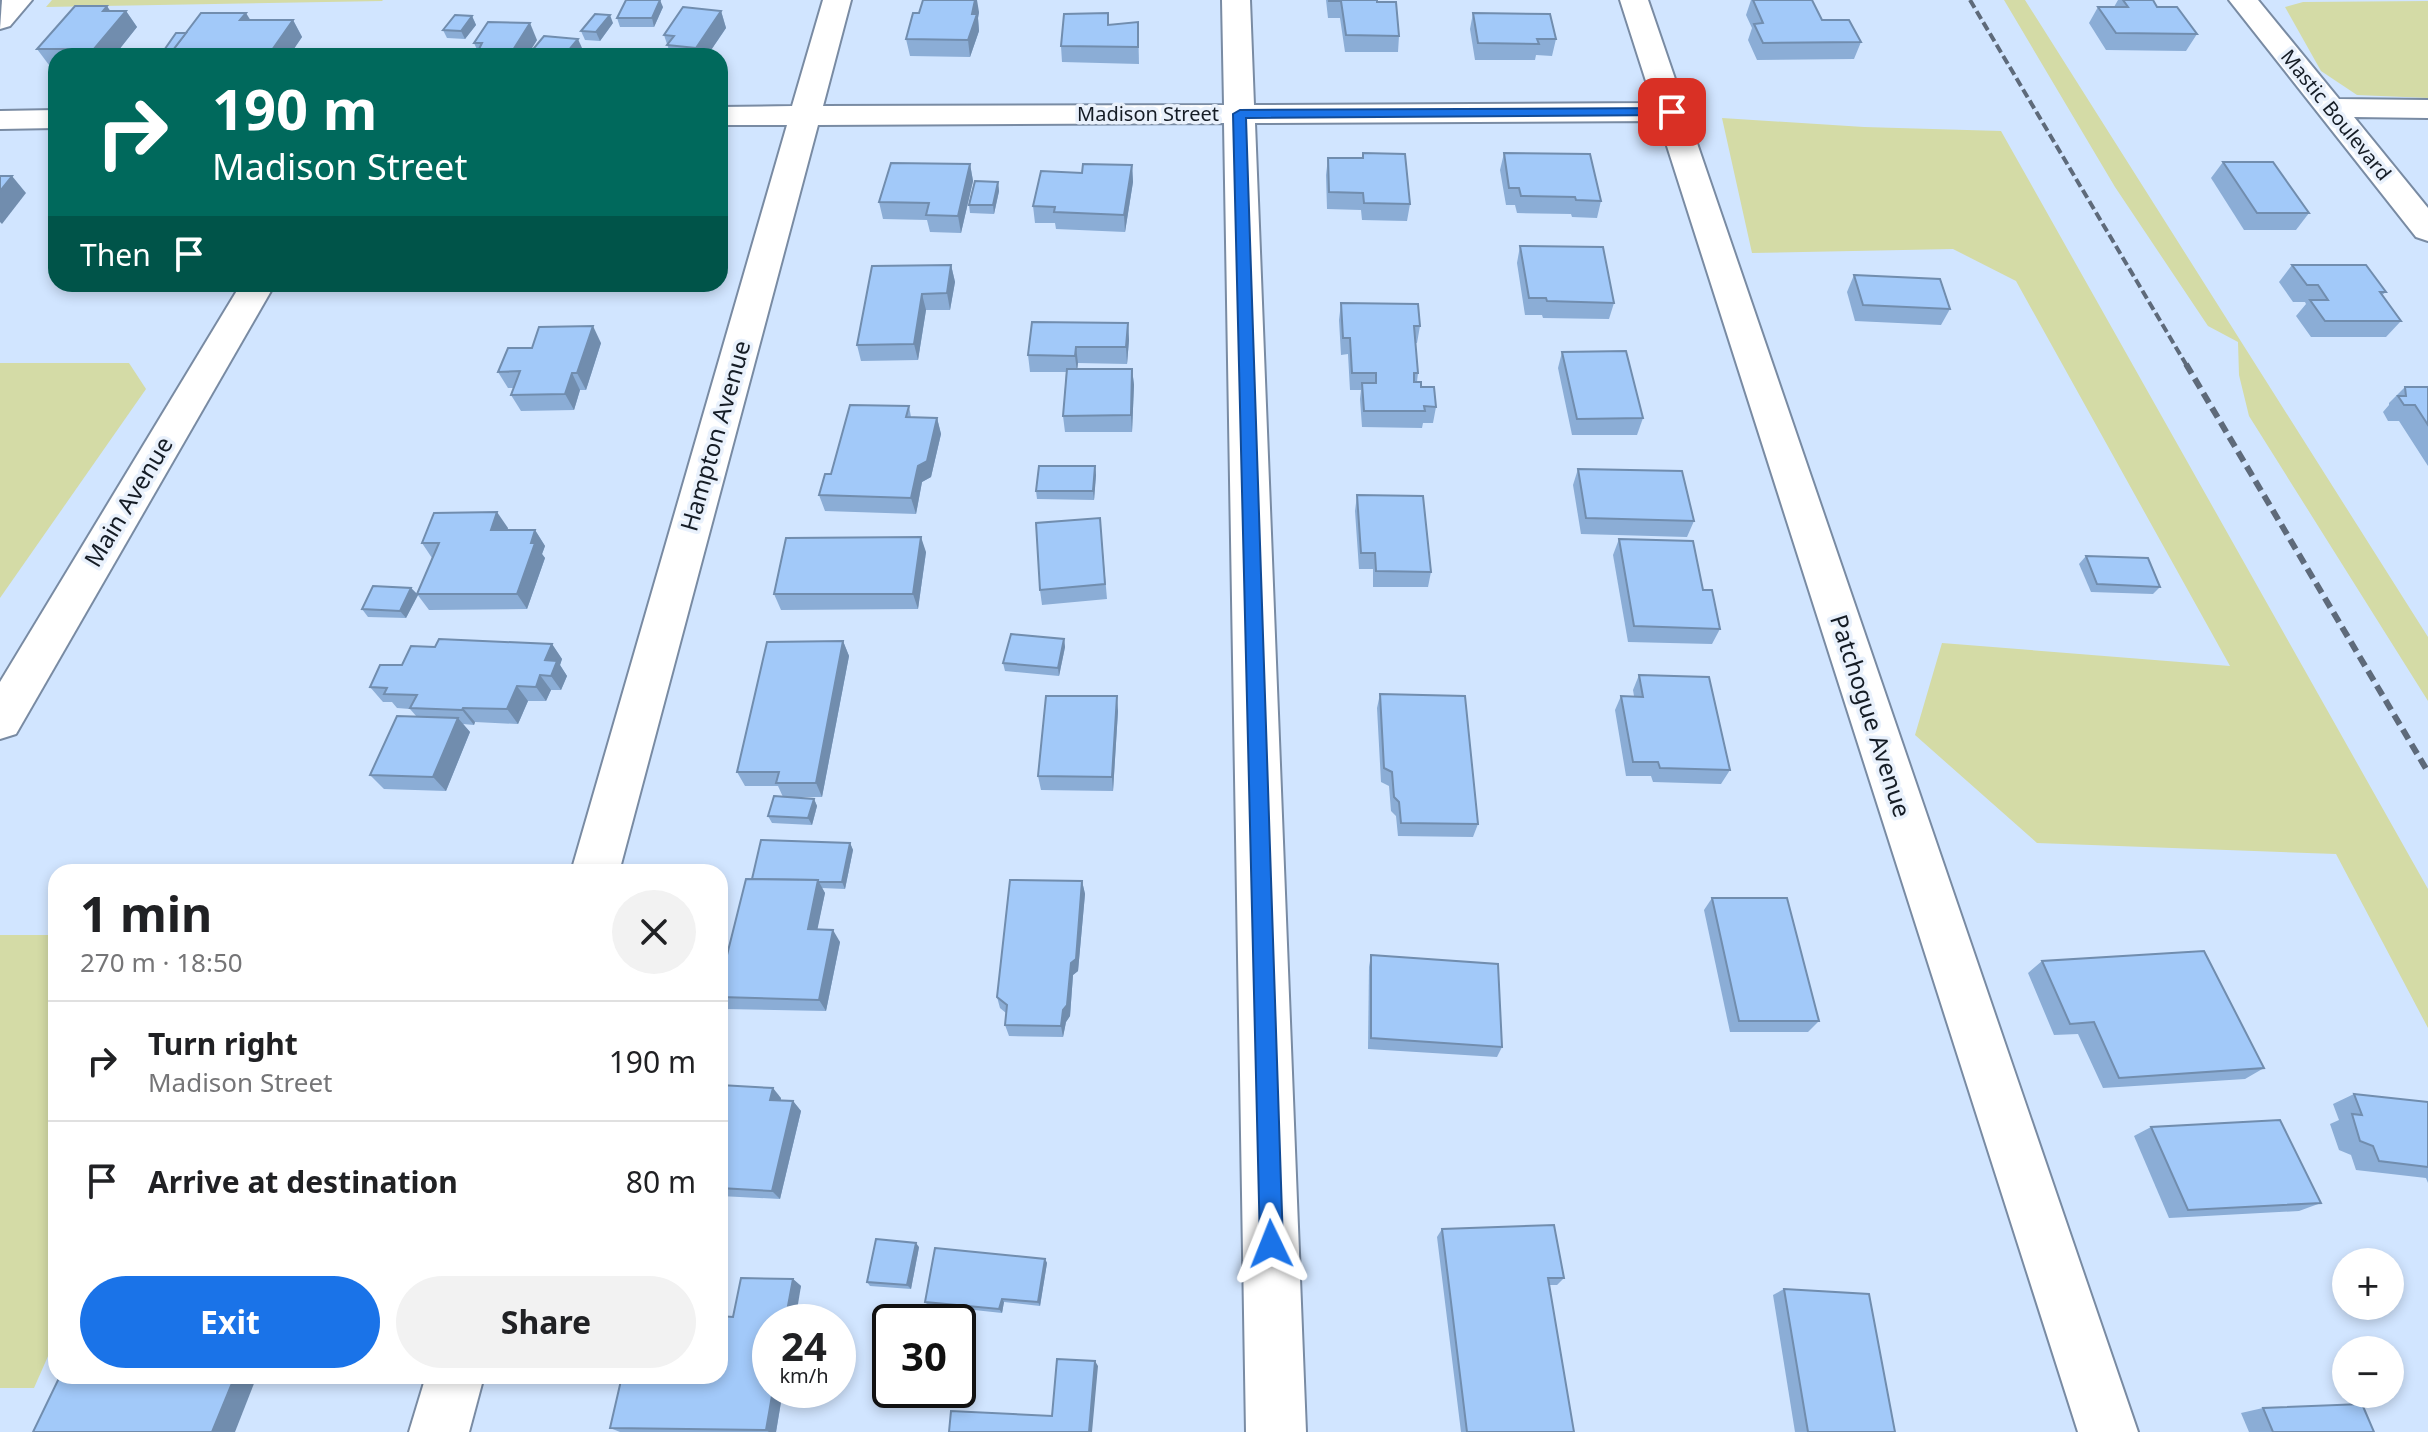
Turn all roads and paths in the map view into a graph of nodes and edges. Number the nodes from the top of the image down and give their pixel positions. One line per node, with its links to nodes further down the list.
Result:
1 (18, 0): 6 (street)
2 (837, 0): 11 (street, Hampton Avenue)
3 (1236, 0): 10 (street)
4 (1634, 0): 9 (street, Patchogue Avenue)
5 (2243, 0): 7 (street, Mastic Boulevard)
6 (0, 20)
7 (2331, 108): 8 (street); 15 (street, Mastic Boulevard)
8 (2428, 109)
9 (1672, 112): 10 (street, Madison Street); 22 (street, Patchogue Avenue)
10 (1240, 114): 11 (street, Madison Street); 21 (street)
11 (805, 115): 12 (street, Madison Street); 18 (street, Hampton Avenue)
12 (728, 116)
13 (48, 119): 14 (street)
14 (0, 120)
15 (2428, 230)
16 (253, 292): 17 (street, Main Avenue)
17 (0, 721)
18 (597, 864)
19 (453, 1384): 20 (street)
20 (439, 1432)
21 (1276, 1432)
22 (2108, 1432)

